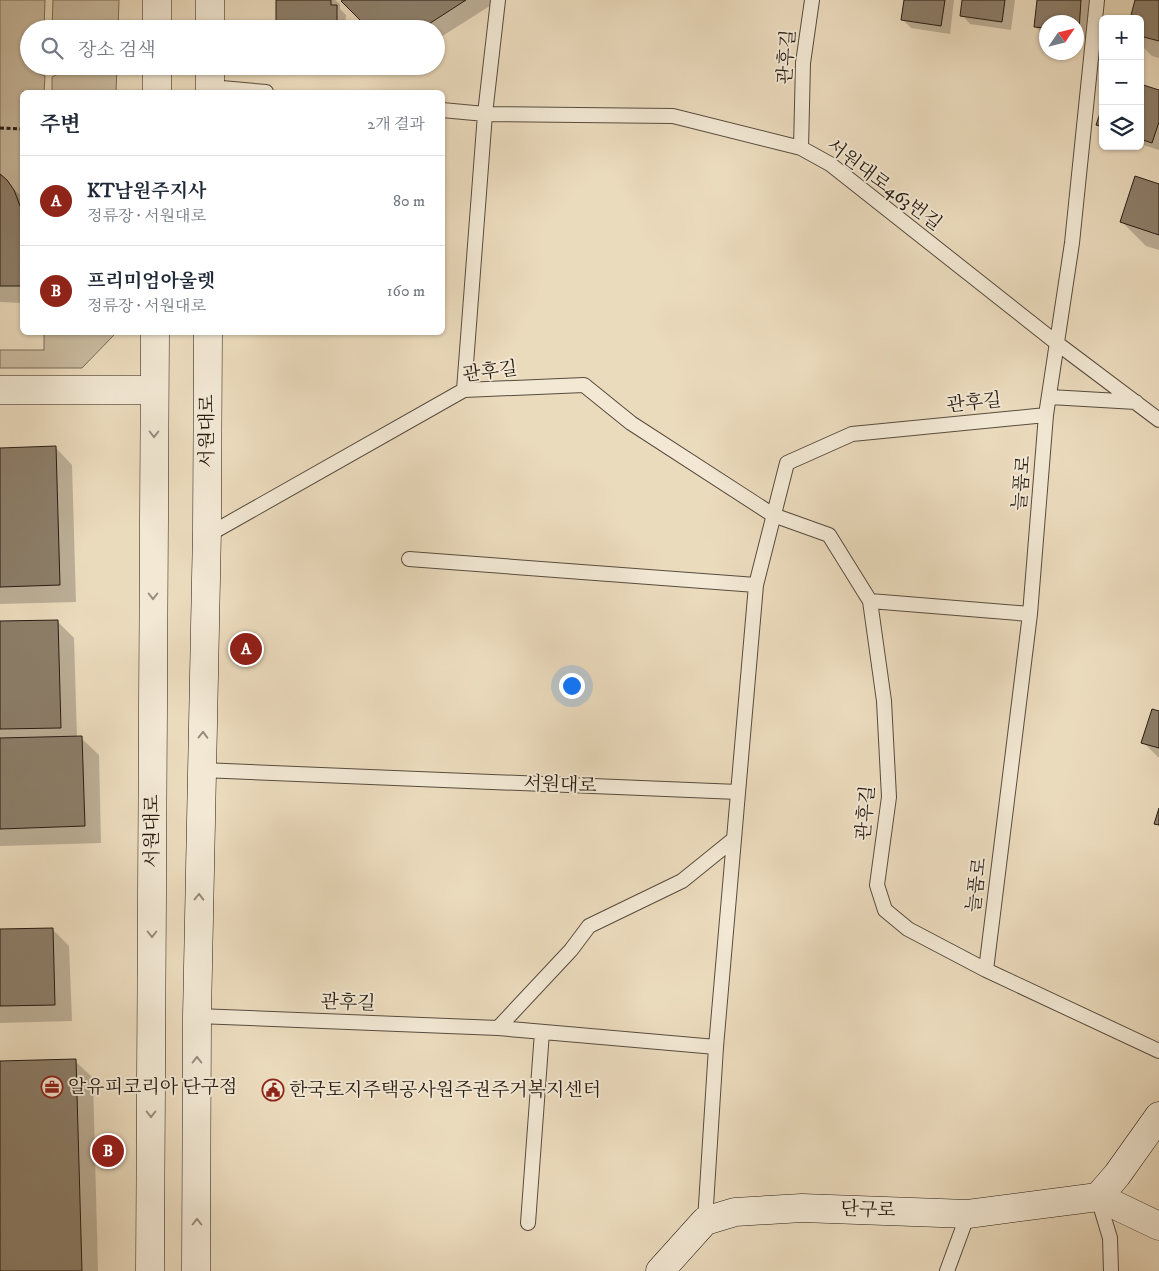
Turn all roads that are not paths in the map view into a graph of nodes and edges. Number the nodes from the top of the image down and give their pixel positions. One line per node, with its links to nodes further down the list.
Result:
1 (158, 0): 6 (street)
2 (210, 0): 7 (street)
3 (498, 0): 13 (lane)
4 (812, 0): 14 (lane, 관후길)
5 (1097, 0): 17 (lane, 늘품로)
6 (157, 20)
7 (210, 20)
8 (157, 75): 10 (street)
9 (210, 82): 11 (lane)
10 (157, 90)
11 (255, 90)
12 (445, 110): 13 (lane, 서원대로463번길)
13 (486, 114): 14 (lane, 서원대로463번길); 20 (lane)
14 (801, 148): 17 (lane, 서원대로463번길)
15 (155, 335): 19 (street, 서원대로)
16 (208, 335): 26 (street, 서원대로)
17 (1058, 344): 21 (lane, 늘품로); 22 (lane, 서원대로463번길)
18 (0, 390): 19 (street)
19 (154, 390): 46 (street, 서원대로, one-way to 46)
20 (464, 390): 25 (lane, 관후길); 26 (lane, 관후길)
21 (1050, 397): 22 (lane); 23 (lane, 늘품로)
22 (1136, 402): 24 (lane, 서원대로463번길)
23 (1046, 415): 25 (lane, 관후길); 30 (lane, 늘품로)
24 (1159, 420)
25 (773, 515): 28 (lane, 관후길); 29 (lane, 관후길)
26 (206, 536): 31 (street, 서원대로, one-way to 26)
27 (409, 559): 28 (lane)
28 (756, 585): 32 (lane, 관후길)
29 (870, 601): 30 (lane); 34 (lane, 관후길)
30 (1030, 614): 34 (lane, 늘품로)
31 (202, 770): 32 (lane, 서원대로); 35 (street, 서원대로, one-way to 31)
32 (738, 792): 33 (lane, 관후길)
33 (734, 838): 36 (lane); 38 (lane, 관후길)
34 (986, 970): 39 (lane)
35 (197, 1016): 36 (lane, 관후길); 47 (street, 서원대로, one-way to 35)
36 (498, 1028): 37 (lane, 관후길)
37 (542, 1032): 38 (lane, 관후길); 44 (lane)
38 (716, 1047): 43 (lane, 관후길)
39 (1159, 1051)
40 (1159, 1116): 41 (street)
41 (1098, 1197): 42 (street, 단구로); 45 (street); 50 (lane)
42 (968, 1214): 43 (street, 단구로); 49 (lane)
43 (705, 1221): 48 (street)
44 (528, 1223)
45 (1159, 1226)
46 (150, 1271)
47 (196, 1271)
48 (660, 1271)
49 (947, 1271)
50 (1111, 1271)

